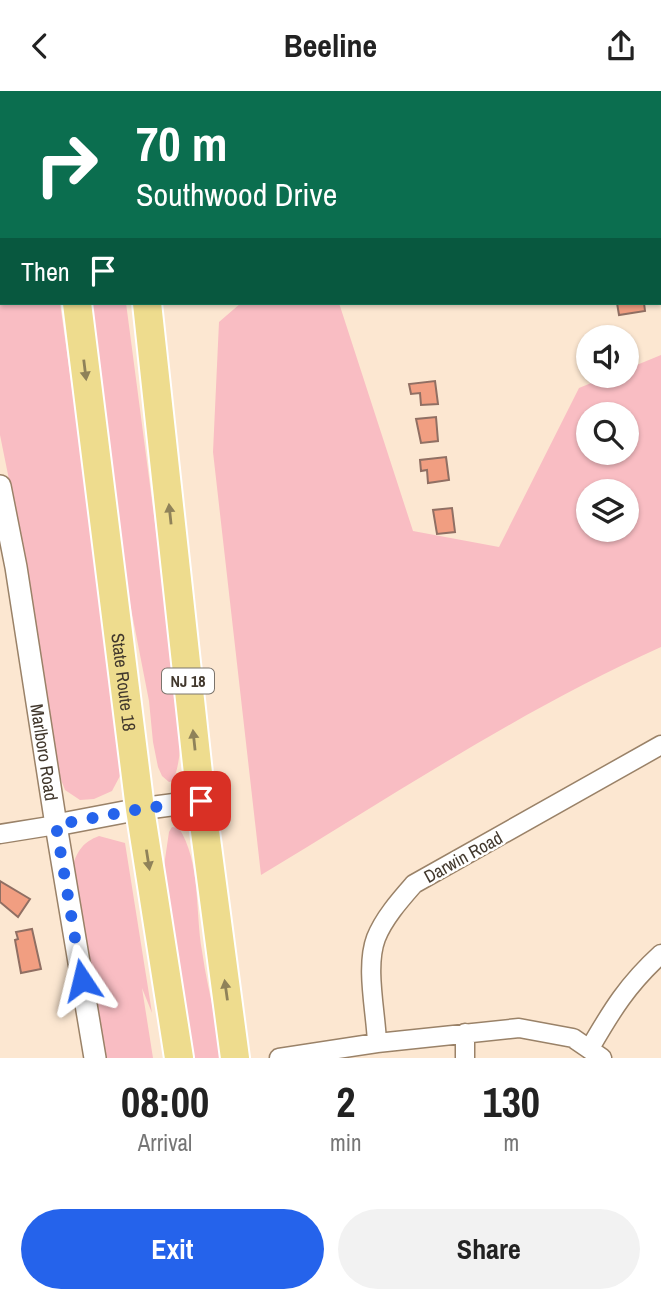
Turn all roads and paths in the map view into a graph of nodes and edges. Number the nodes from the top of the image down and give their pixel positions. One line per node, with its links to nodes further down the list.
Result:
1 (77, 305): 6 (highway, State Route 18, one-way to 6)
2 (147, 305): 5 (highway, NJ 18, one-way to 2)
3 (0, 486): 7 (street, Marlboro Road)
4 (661, 745): 11 (street, Darwin Road)
5 (201, 801): 6 (street); 15 (highway, NJ 18, one-way to 5)
6 (140, 809): 7 (street); 14 (highway, State Route 18, one-way to 14)
7 (56, 825): 8 (street); 13 (street, Marlboro Road)
8 (0, 834)
9 (661, 954): 12 (street)
10 (465, 1033): 11 (street); 12 (street); 17 (street)
11 (377, 1043): 16 (street)
12 (596, 1053)
13 (95, 1058)
14 (179, 1058)
15 (235, 1058)
16 (279, 1058)
17 (465, 1058)

